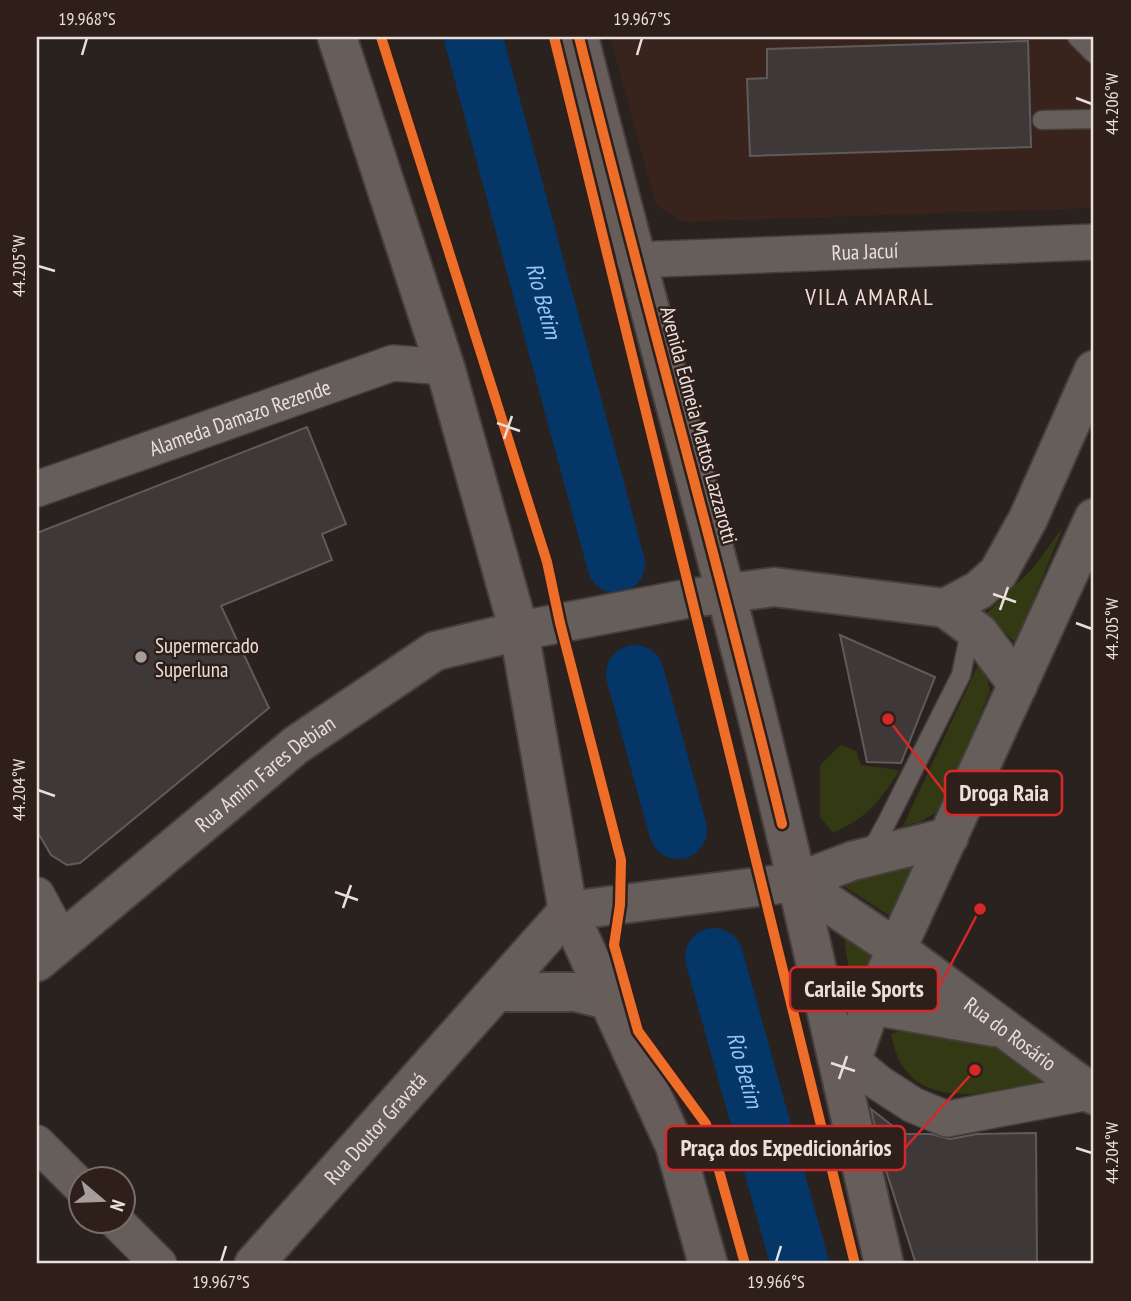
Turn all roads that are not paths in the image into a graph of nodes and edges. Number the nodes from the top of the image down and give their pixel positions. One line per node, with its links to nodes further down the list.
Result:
1 (337, 37): 9 (main road)
2 (579, 37): 8 (main road, Avenida Edmeia Mattos Lazzarotti)
3 (1077, 37): 4 (lane)
4 (1094, 54)
5 (1094, 119): 6 (lane)
6 (1042, 120)
7 (1094, 242): 8 (street, Rua Jacuí)
8 (634, 260): 14 (main road, Avenida Edmeia Mattos Lazzarotti)
9 (445, 367): 12 (street, Alameda Damazo Rezende); 16 (main road)
10 (1094, 370): 11 (street)
11 (1085, 414): 15 (street)
12 (37, 489)
13 (1094, 518): 17 (street)
14 (725, 592): 15 (street, Rua Amim Fares Debian); 16 (street, Rua Amim Fares Debian); 20 (main road, Avenida Edmeia Mattos Lazzarotti)
15 (958, 617): 17 (street); 19 (lane)
16 (519, 631): 22 (main road); 24 (street, Rua Amim Fares Debian)
17 (1018, 685): 18 (street)
18 (949, 837): 19 (street); 23 (street)
19 (852, 861): 20 (street)
20 (797, 883): 22 (street); 23 (street, Rua do Rosário); 29 (main road, Avenida Edmeia Mattos Lazzarotti)
21 (37, 895): 24 (street)
22 (568, 911): 25 (street, Rua Doutor Gravatá); 26 (main road)
23 (896, 949): 27 (street); 28 (street, Rua do Rosário)
24 (49, 951)
25 (496, 992): 26 (street); 35 (street, Rua Doutor Gravatá)
26 (608, 1000): 36 (main road)
27 (871, 1005): 28 (street); 29 (street)
28 (1000, 1028): 30 (street, Rua do Rosário)
29 (847, 1072): 30 (street); 37 (main road, Avenida Edmeia Mattos Lazzarotti)
30 (1093, 1092)
31 (37, 1143): 32 (street)
32 (66, 1172)
33 (129, 1234): 34 (street)
34 (159, 1264)
35 (254, 1264)
36 (708, 1264)
37 (884, 1264)

